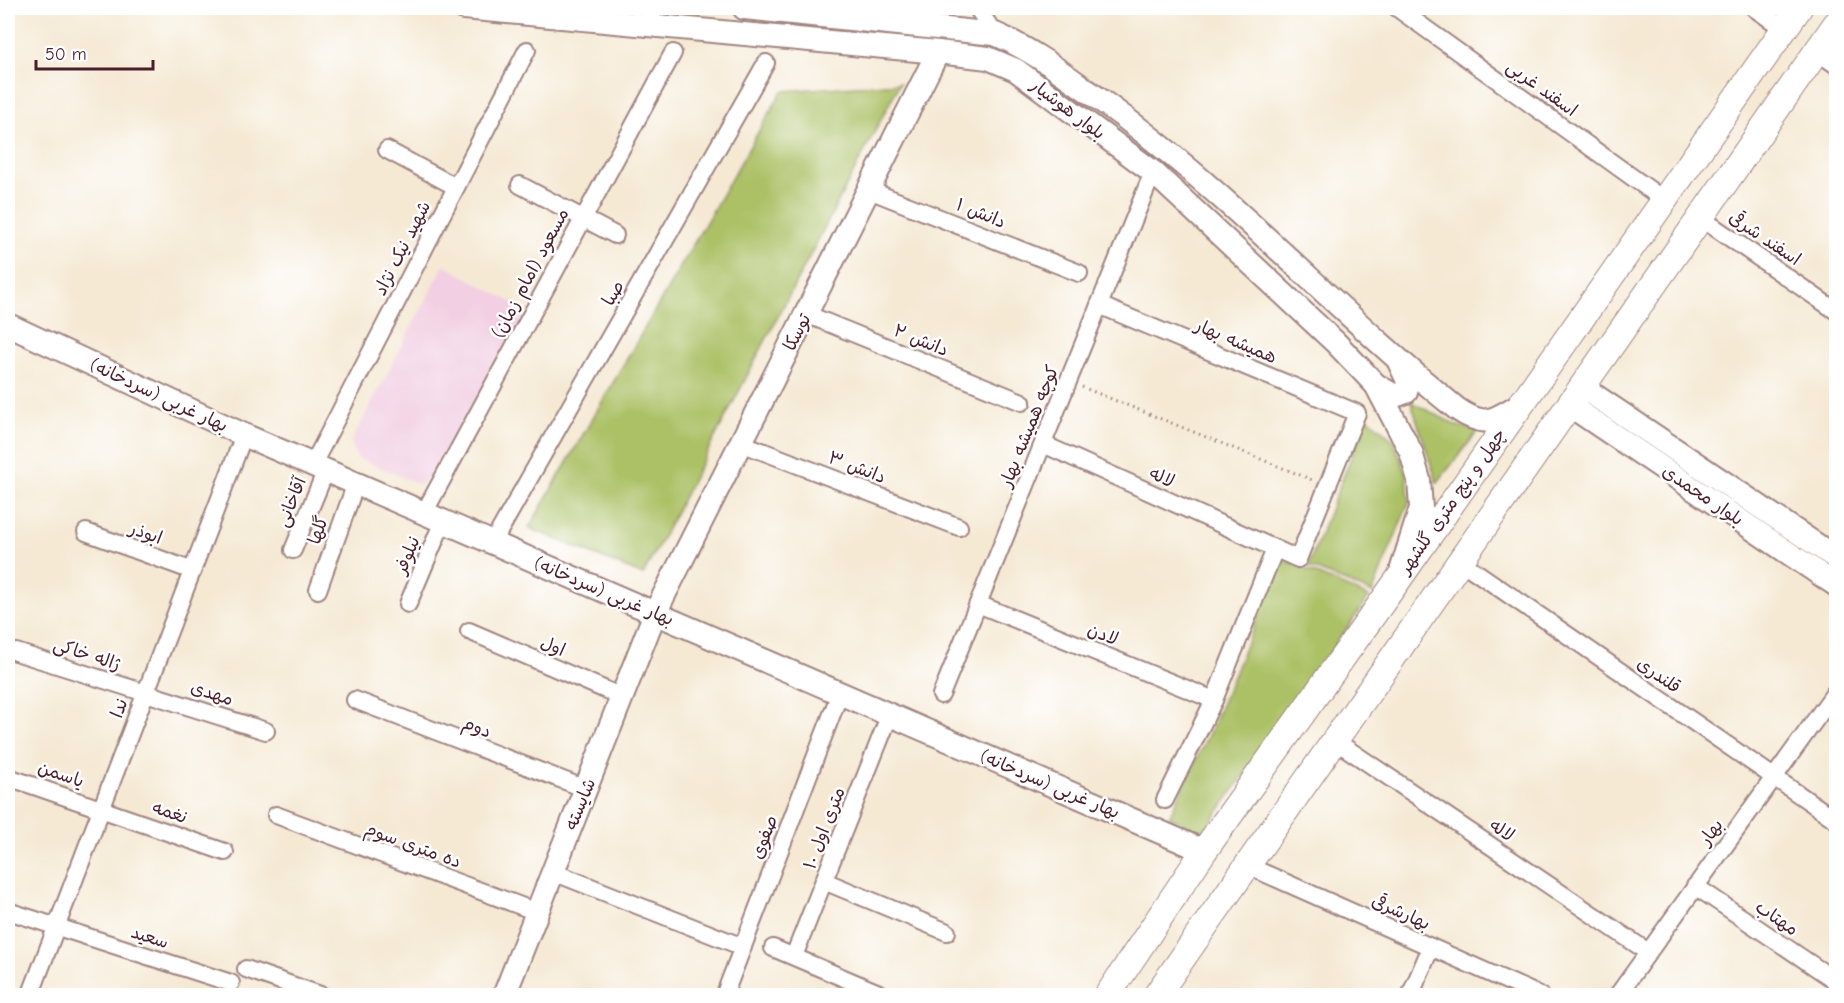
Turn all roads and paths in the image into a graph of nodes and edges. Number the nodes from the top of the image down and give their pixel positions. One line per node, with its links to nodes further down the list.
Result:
1 (476, 8): 7 (street, بلوار هوشیار)
2 (744, 8): 10 (street, بلوار هوشیار)
3 (977, 8): 10 (street)
4 (1397, 8): 21 (street, اسفند غربی)
5 (1754, 8): 9 (street)
6 (1799, 8): 9 (main road, چهل و پنج متری گلشهر)
7 (536, 11): 12 (street, بلوار هوشیار)
8 (1836, 24): 14 (main road)
9 (1784, 29): 21 (main road, چهل و پنج متری گلشهر)
10 (995, 34): 30 (street, بلوار هوشیار)
11 (527, 50): 19 (street, شهید نیک نژاد)
12 (938, 52): 17 (street, بلوار هوشیار); 20 (street, توسکا)
13 (673, 53): 23 (street, مسعود (امام زمان))
14 (1827, 58): 22 (main road)
15 (766, 63): 47 (street, صبا)
16 (387, 150): 19 (street)
17 (1153, 172): 26 (street, کوچه همیشه بهار); 32 (street, بلوار هوشیار)
18 (520, 185): 23 (street)
19 (456, 187): 41 (street, شهید نیک نژاد)
20 (869, 190): 25 (street, دانش ۱); 28 (street, توسکا)
21 (1664, 200): 35 (main road, چهل و پنج متری گلشهر)
22 (1701, 218): 27 (street, اسفند شرقی); 33 (main road)
23 (581, 219): 24 (street); 44 (street, مسعود (امام زمان))
24 (615, 235)
25 (1079, 273)
26 (1099, 305): 31 (street, کوچه همیشه بهار); 43 (street, همیشه بهار)
27 (1836, 311)
28 (806, 314): 34 (street, دانش ۲); 39 (street, توسکا)
29 (8, 325): 38 (street, بهار غربی (سردخانه))
30 (1399, 362): 32 (street); 35 (street, بلوار هوشیار)
31 (1068, 381): 40 (street, کوچه همیشه بهار); 43 (path)
32 (1376, 385): 53 (street, بلوار هوشیار)
33 (1576, 396): 36 (street, بلوار محمدی); 37 (street, بلوار محمدی); 51 (main road)
34 (1022, 402)
35 (1517, 406): 53 (main road, چهل و پنج متری گلشهر)
36 (1623, 414): 37 (street); 50 (street, بلوار محمدی)
37 (1608, 431): 54 (street, بلوار محمدی)
38 (244, 435): 41 (street, بهار غربی (سردخانه)); 52 (street, ندا)
39 (741, 443): 45 (street, دانش ۳); 58 (street, توسکا)
40 (1043, 444): 48 (street, لاله); 57 (street, کوچه همیشه بهار)
41 (319, 467): 42 (street, بهار غربی (سردخانه)); 49 (street, آقاخانی)
42 (356, 483): 44 (street, بهار غربی (سردخانه)); 55 (street, گلها)
43 (1328, 486): 48 (street, لاله)
44 (433, 517): 47 (street, بهار غربی (سردخانه)); 56 (street, نیلوفر)
45 (959, 527)
46 (86, 532): 52 (street, ابوذر)
47 (493, 542): 58 (street, بهار غربی (سردخانه))
48 (1275, 549): 67 (street)
49 (293, 550)
50 (1836, 558)
51 (1460, 561): 70 (main road); 72 (street, قلندری)
52 (193, 571): 62 (street, ندا)
53 (1398, 580): 78 (main road, چهل و پنج متری گلشهر)
54 (1836, 585)
55 (318, 590)
56 (408, 604)
57 (978, 604): 64 (street, کوچه همیشه بهار); 67 (street, لادن)
58 (656, 613): 63 (street, بهار غربی (سردخانه)); 65 (street, شایسته)
59 (469, 632): 65 (street, اول)
60 (16, 652): 62 (street, ژاله خاکی)
61 (1836, 691): 72 (street, بهار)
62 (146, 693): 69 (street, مهدی); 75 (street, ندا)
63 (840, 693): 68 (street, بهار غربی (سردخانه)); 88 (street, صفوی)
64 (941, 695)
65 (622, 697): 73 (street, شایسته)
66 (355, 700): 73 (street, دوم)
67 (1214, 700): 74 (street)
68 (890, 714): 78 (street, بهار غربی (سردخانه)); 82 (street, ۱۰ متری اول)
69 (266, 731)
70 (1334, 740): 80 (main road); 91 (street, لاله)
71 (8, 777): 75 (street, یاسمن)
72 (1774, 777): 77 (street, قلندری); 83 (street, بهار)
73 (586, 789): 81 (street, شایسته)
74 (1165, 800)
75 (102, 809): 79 (street, نغمه); 86 (street, ندا)
76 (276, 815): 85 (street, ده متری سوم)
77 (1836, 820)
78 (1204, 850): 101 (main road, چهل و پنج متری گلشهر)
79 (225, 852)
80 (1246, 865): 89 (street, بهارشرقی); 102 (main road)
81 (553, 872): 85 (street, شایسته); 88 (street)
82 (824, 881): 87 (street); 92 (street, ۱۰ متری اول)
83 (1695, 886): 91 (street, بهار); 94 (street, مهتاب)
84 (8, 911): 86 (street, سعید)
85 (537, 912): 98 (street, شایسته)
86 (57, 927): 95 (street, سعید); 96 (street, ندا)
87 (947, 932)
88 (743, 947): 99 (street, صفوی)
89 (1431, 947): 103 (street); 104 (street, بهارشرقی)
90 (773, 948): 92 (street)
91 (1648, 952): 105 (street, بهار)
92 (795, 957): 100 (street)
93 (246, 969): 97 (street)
94 (1836, 981)
95 (231, 983)
96 (30, 996)
97 (322, 996)
98 (504, 996)
99 (724, 996)
100 (886, 996)
101 (1107, 996)
102 (1156, 996)
103 (1410, 996)
104 (1541, 996)
105 (1617, 996)

